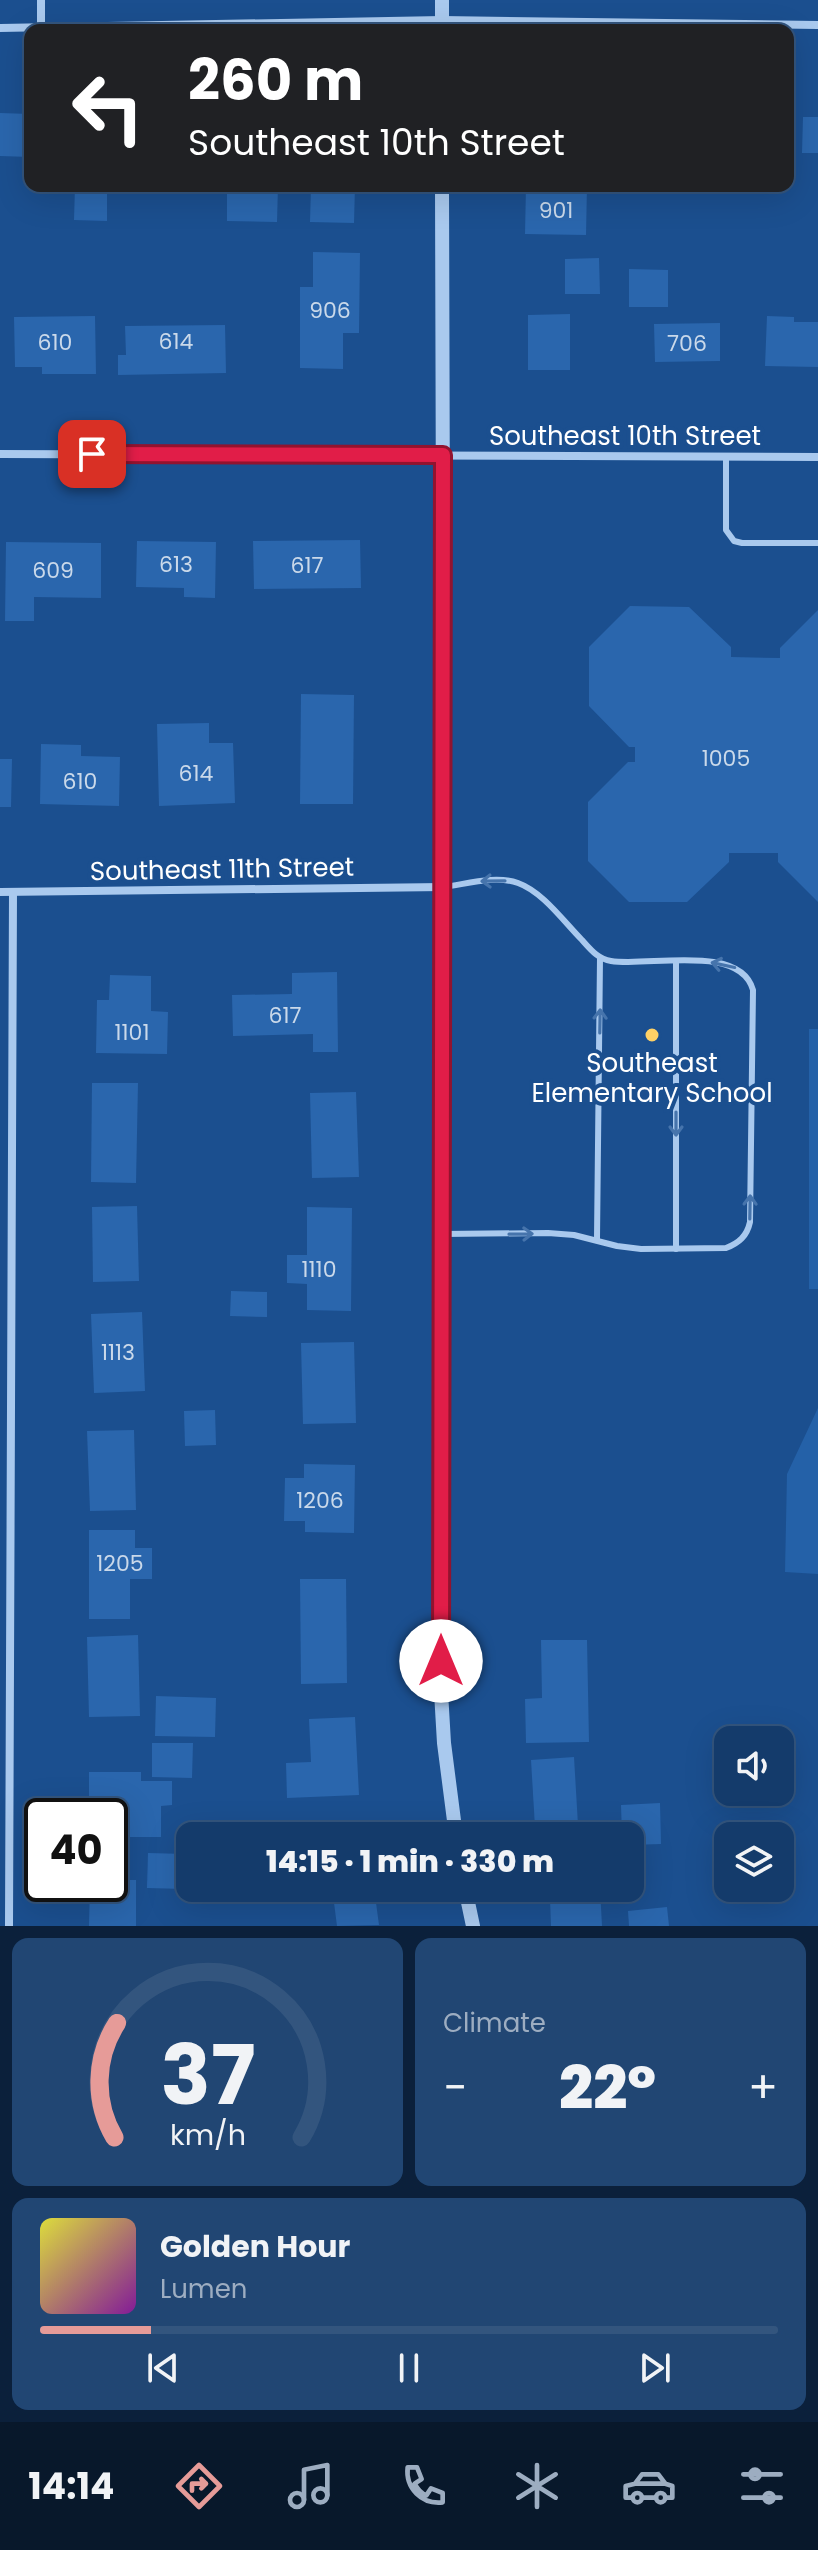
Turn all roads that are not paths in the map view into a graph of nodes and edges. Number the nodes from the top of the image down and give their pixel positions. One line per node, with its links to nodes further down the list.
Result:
1 (41, 0): 3 (street)
2 (442, 0): 4 (street)
3 (41, 24)
4 (442, 24)
5 (794, 25): 6 (street)
6 (818, 25)
7 (0, 28): 8 (street)
8 (24, 28)
9 (442, 192): 11 (street)
10 (0, 454): 11 (street, Southeast 10th Street)
11 (443, 455): 12 (street, Southeast 10th Street); 15 (street)
12 (726, 457): 13 (street, Southeast 10th Street); 14 (lane)
13 (818, 457)
14 (818, 543)
15 (444, 887): 17 (street, Southeast 11th Street); 18 (lane, one-way to 15); 20 (street)
16 (0, 892): 17 (street, Southeast 11th Street)
17 (13, 892): 25 (street)
18 (600, 958): 19 (lane); 21 (lane, one-way to 18)
19 (676, 962): 22 (lane, one-way to 22); 22 (lane, one-way to 19)
20 (443, 1234): 21 (lane, one-way to 21); 23 (street)
21 (597, 1239): 22 (lane)
22 (676, 1249)
23 (454, 1822)
24 (468, 1902): 26 (street)
25 (9, 1926)
26 (473, 1926)

